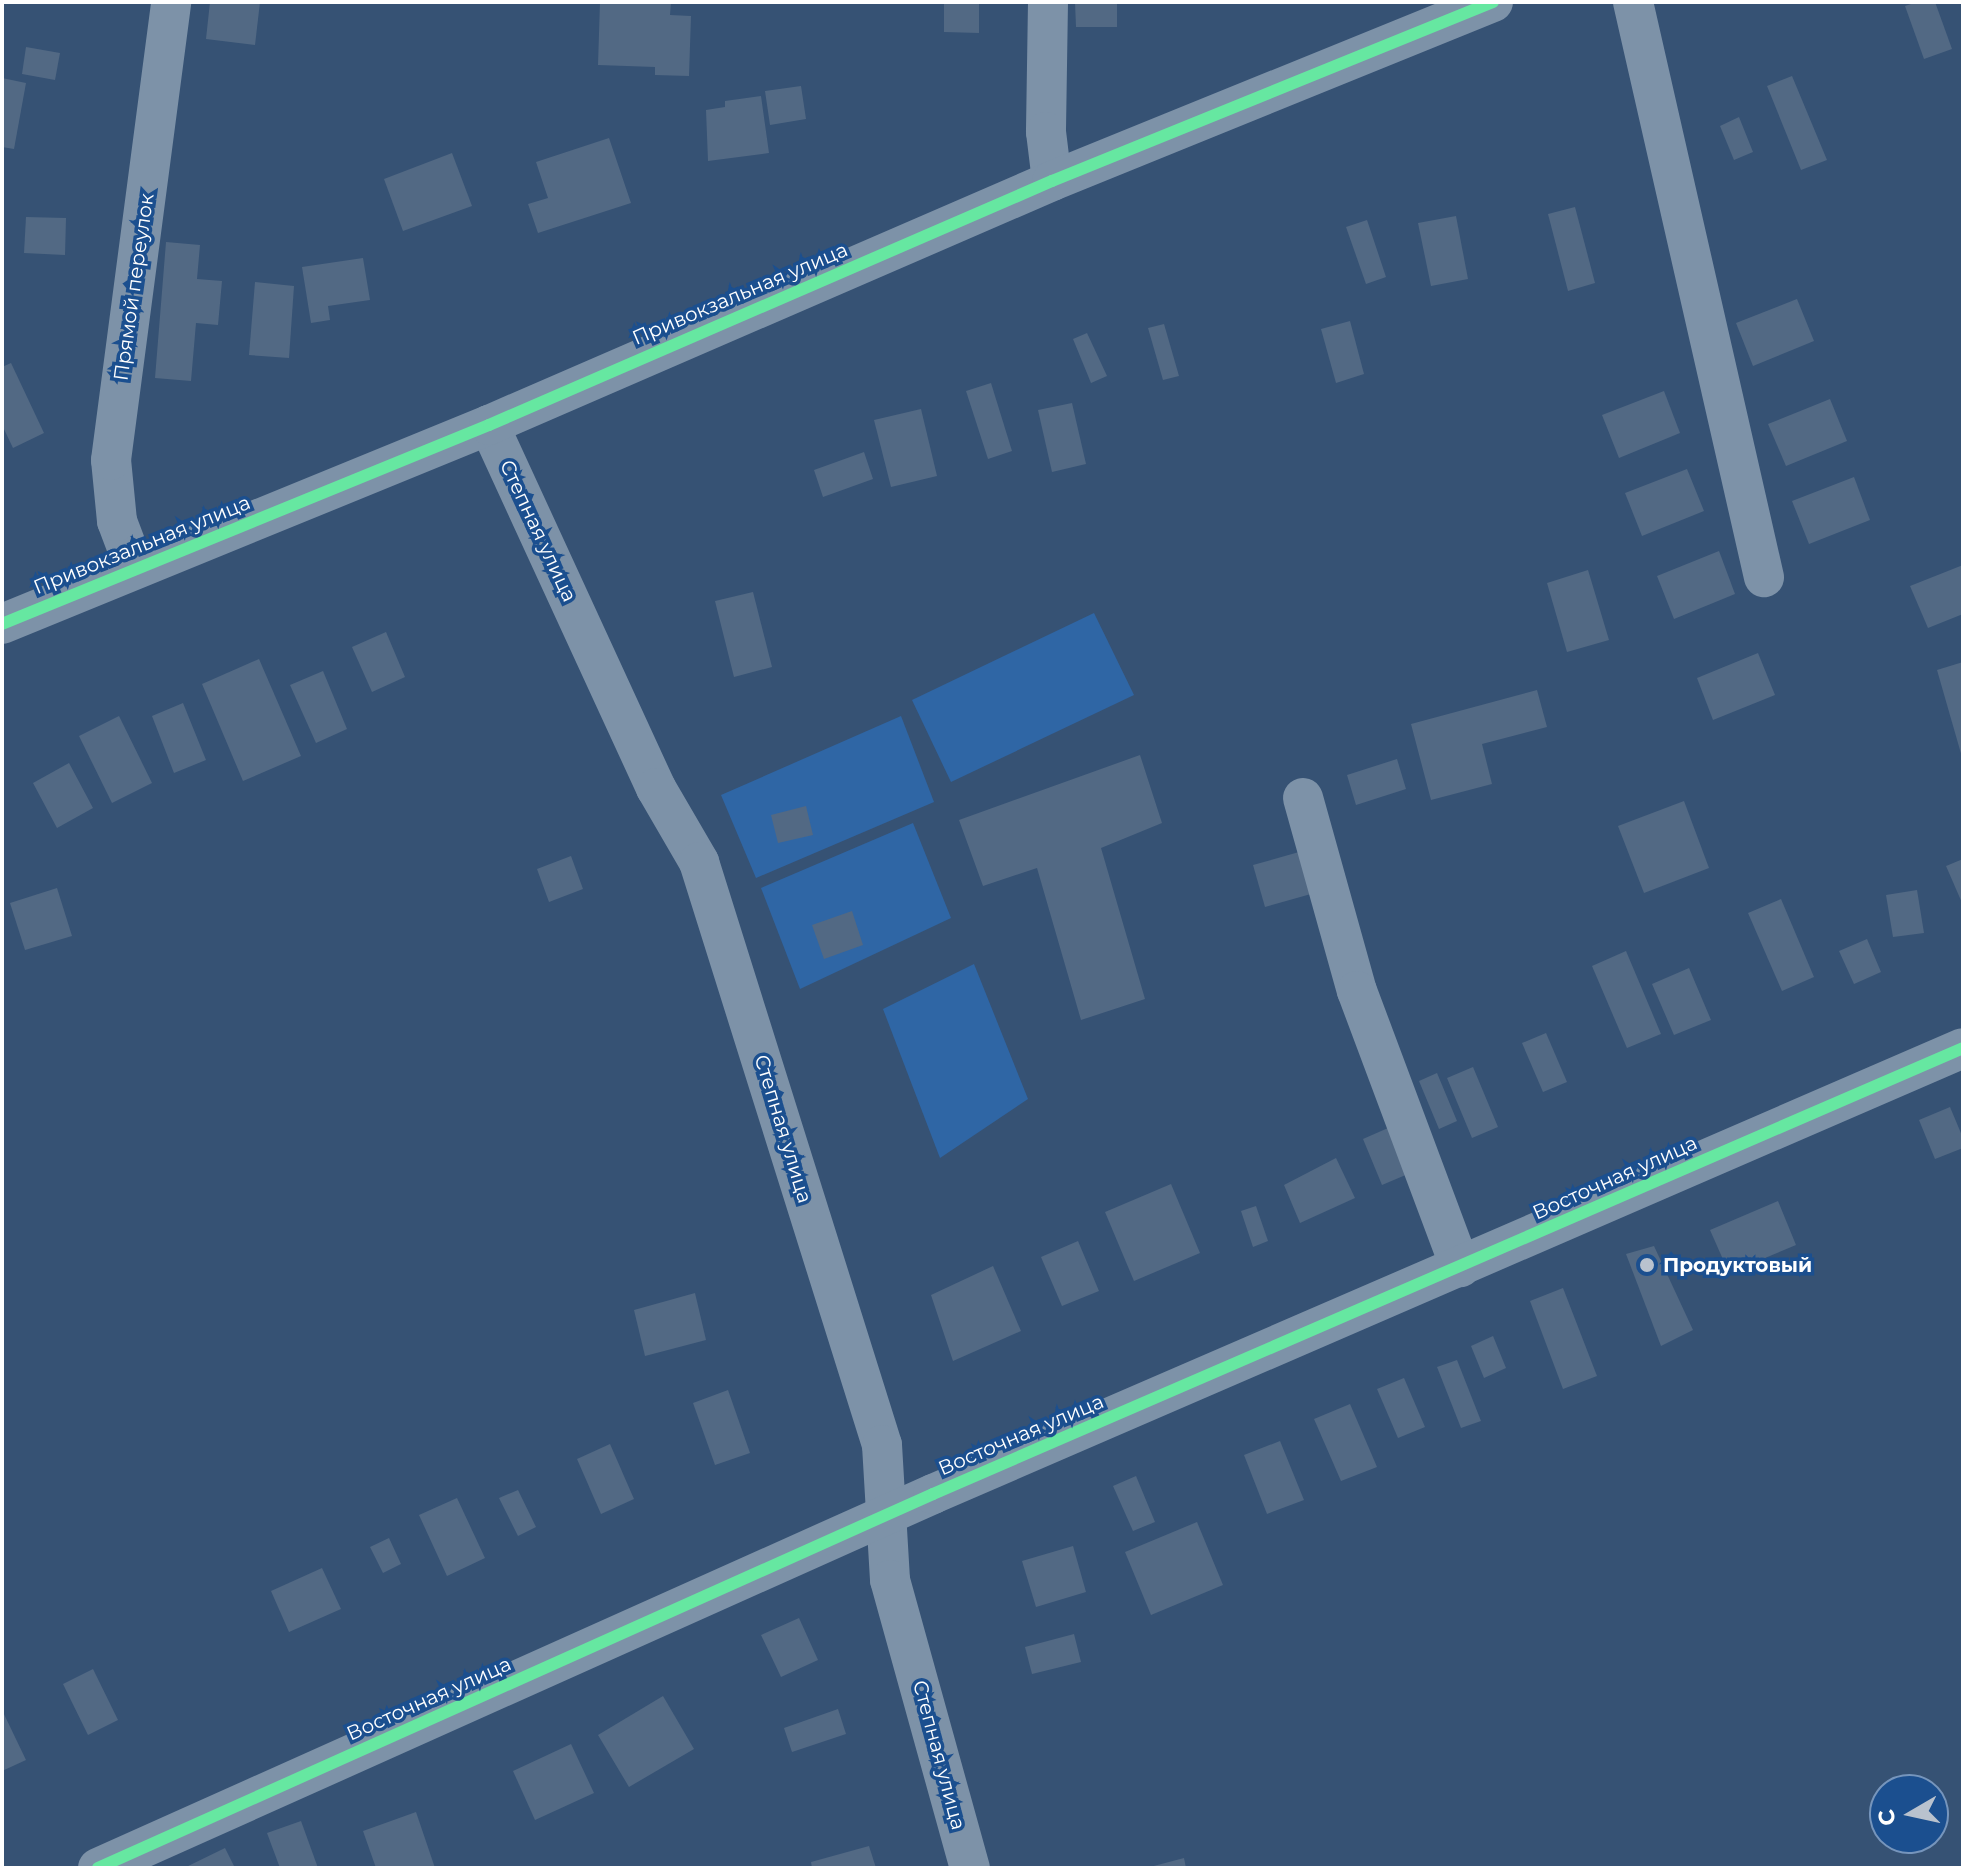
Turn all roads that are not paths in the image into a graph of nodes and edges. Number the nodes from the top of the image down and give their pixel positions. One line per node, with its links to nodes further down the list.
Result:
1 (171, 2): 7 (street, Прямой переулок)
2 (1048, 2): 5 (street)
3 (1493, 2): 5 (street, Привокзальная улица)
4 (1633, 2): 8 (street)
5 (1052, 181): 6 (street, Привокзальная улица)
6 (489, 425): 7 (street, Привокзальная улица); 13 (street, Степная улица)
7 (135, 569): 9 (street, Привокзальная улица)
8 (1764, 577)
9 (2, 624)
10 (1303, 798): 12 (street)
11 (1963, 1048): 12 (street, Восточная улица)
12 (1460, 1267): 13 (street, Восточная улица)
13 (886, 1518): 14 (street, Восточная улица); 15 (street, Степная улица)
14 (98, 1868)
15 (970, 1868)

